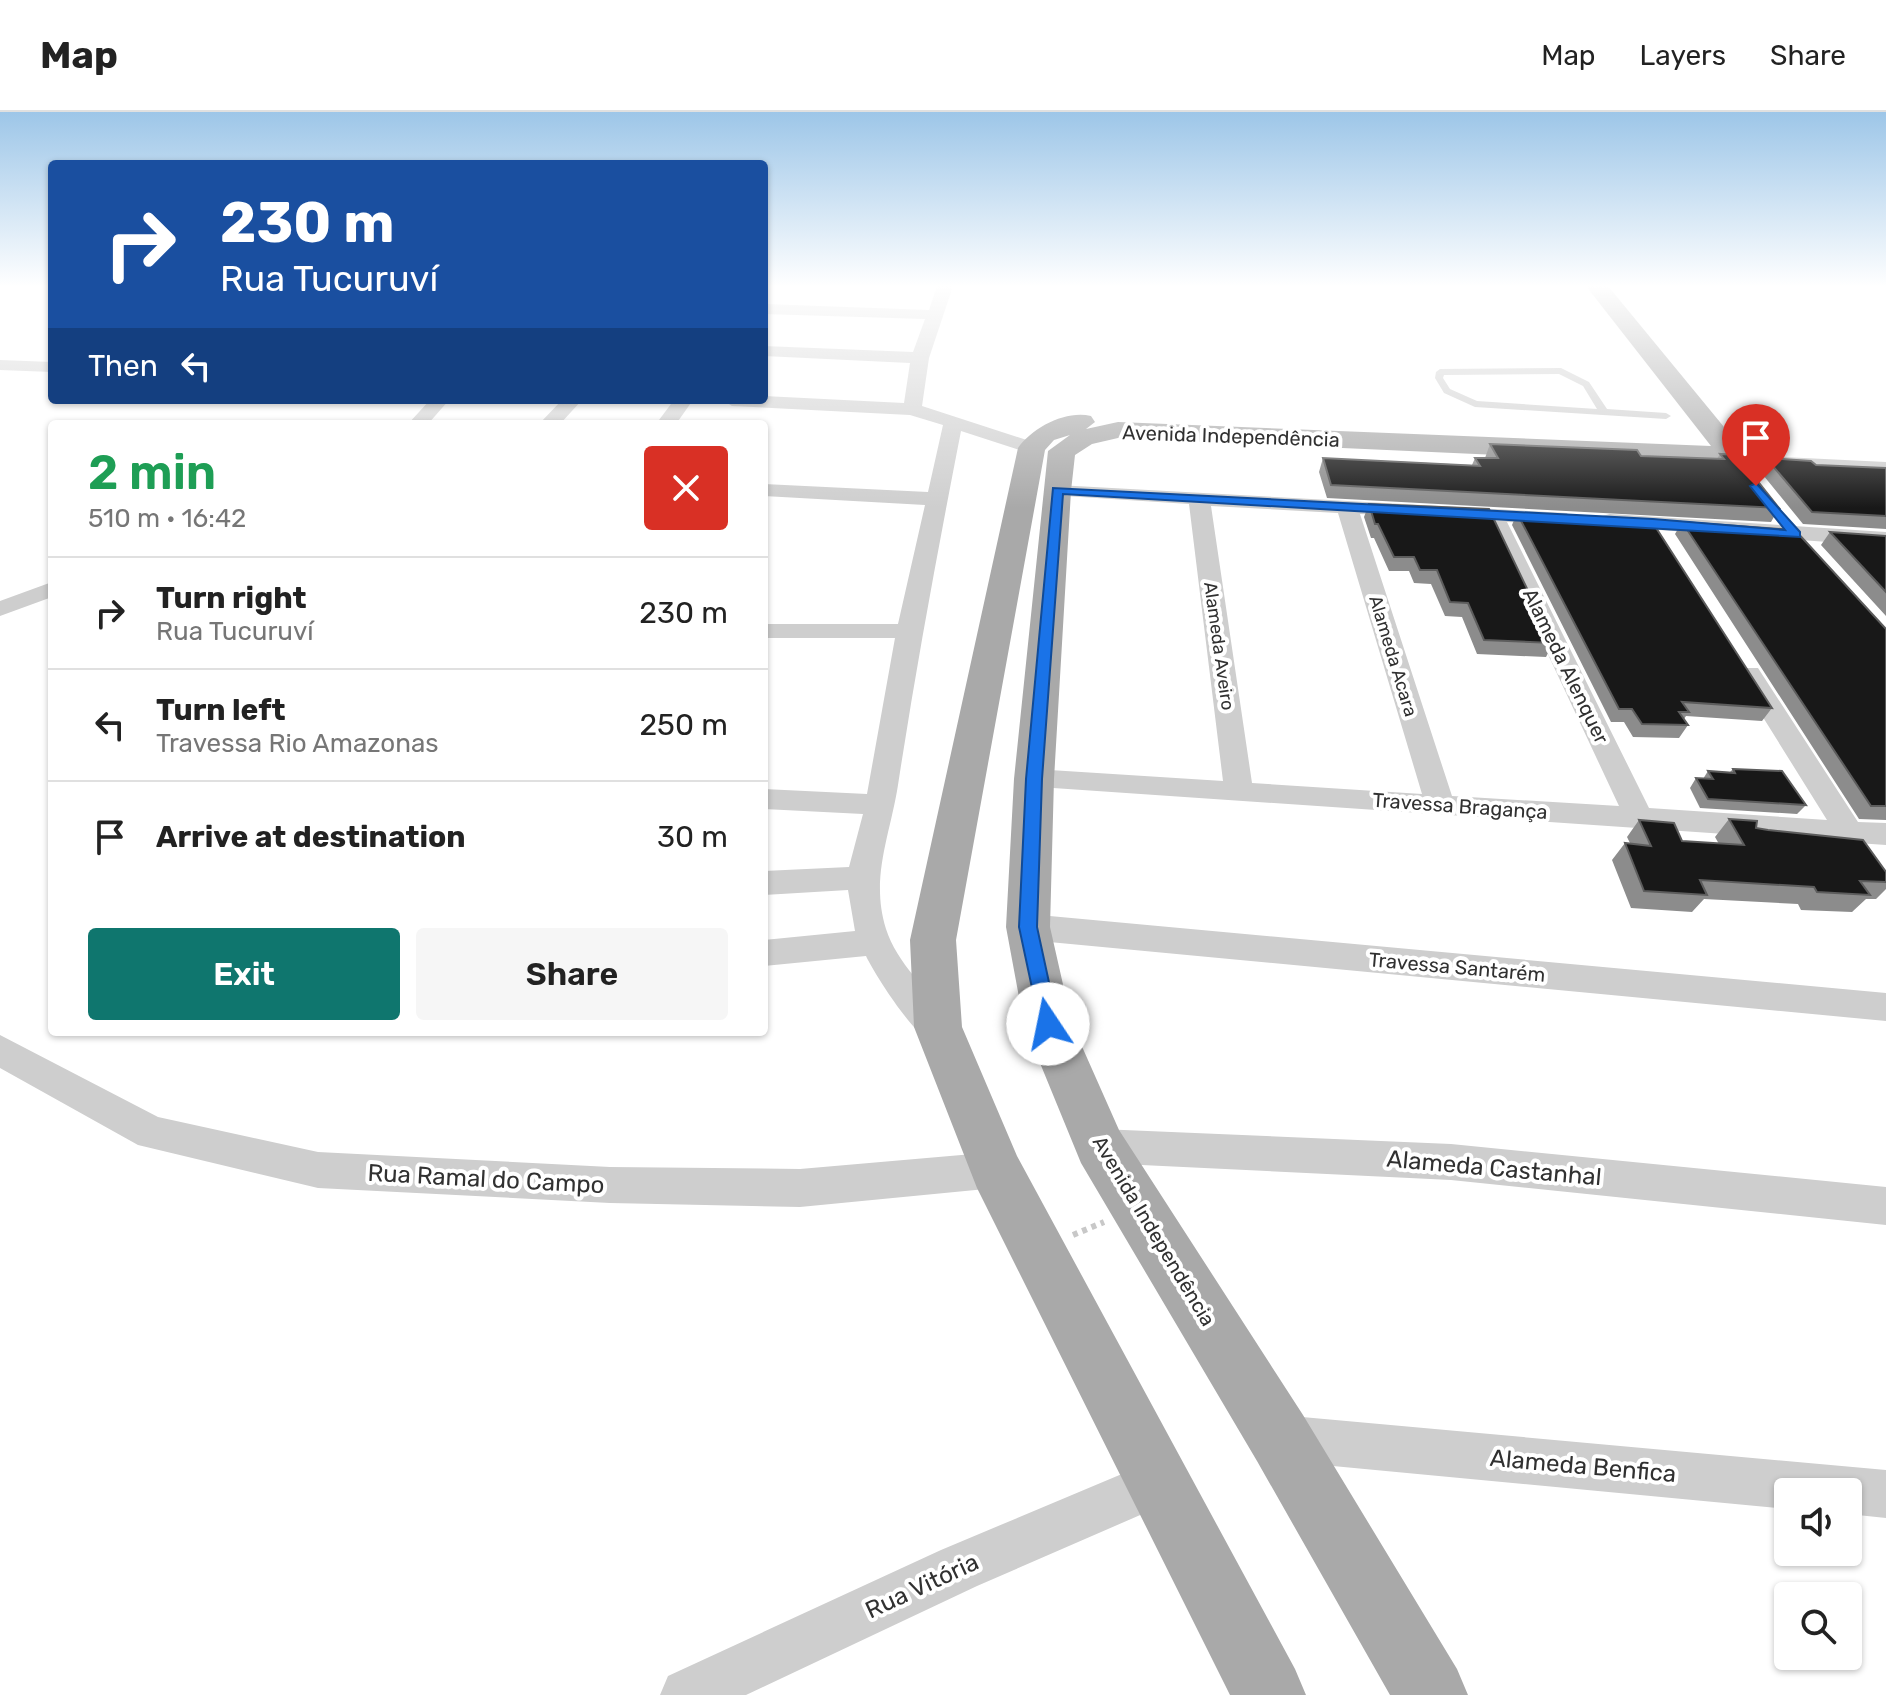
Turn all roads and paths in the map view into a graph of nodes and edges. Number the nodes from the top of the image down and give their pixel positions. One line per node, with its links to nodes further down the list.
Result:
1 (920, 360): 9 (street)
2 (1651, 360): 16 (main road)
3 (0, 365): 4 (street)
4 (48, 367)
5 (1649, 392): 11 (main road)
6 (768, 402): 9 (street)
7 (436, 404): 12 (street)
8 (569, 404): 13 (street)
9 (912, 409): 14 (street)
10 (1604, 412): 10 (lane); 11 (lane)
11 (1666, 416): 15 (main road, Avenida Independência)
12 (422, 420)
13 (553, 420)
14 (950, 437): 15 (street); 21 (street)
15 (1015, 443): 50 (main road)
16 (1721, 456): 17 (street); 18 (street); 20 (main road, Avenida Independência)
17 (1886, 468)
18 (1756, 486)
19 (768, 490): 21 (street)
20 (1057, 491): 22 (street); 36 (main road, Avenida Independência)
21 (935, 499): 34 (street)
22 (1199, 499): 23 (street); 37 (street, Alameda Aveiro)
23 (1347, 507): 25 (street); 40 (street, Alameda Acara)
24 (1776, 510): 27 (street)
25 (1493, 515): 26 (street); 41 (street, Alameda Alenquer)
26 (1653, 523): 27 (street); 29 (street)
27 (1796, 534): 28 (street); 30 (street)
28 (1886, 539)
29 (1670, 550)
30 (1816, 556)
31 (48, 591): 32 (street)
32 (0, 609)
33 (768, 631): 34 (street)
34 (909, 631): 39 (street)
35 (1738, 657): 42 (street)
36 (1034, 779): 37 (street, Travessa Bragança); 46 (main road, Avenida Independência)
37 (1239, 792): 40 (street, Travessa Bragança)
38 (768, 799): 39 (street)
39 (880, 805): 44 (street)
40 (1440, 805): 41 (street, Travessa Bragança)
41 (1639, 818): 42 (street, Travessa Bragança)
42 (1849, 831): 43 (street, Travessa Bragança)
43 (1886, 834)
44 (862, 878): 45 (street); 47 (street)
45 (768, 883)
46 (1028, 927): 49 (street, Travessa Santarém); 52 (main road, Avenida Independência)
47 (876, 942): 48 (street); 50 (street)
48 (768, 953)
49 (1886, 1007)
50 (938, 1027): 53 (main road)
51 (0, 1050): 53 (street, Rua Ramal do Campo)
52 (1100, 1146): 54 (street, Alameda Castanhal); 55 (main road, Avenida Independência)
53 (996, 1170): 56 (main road)
54 (1886, 1206)
55 (1139, 1208): 56 (path); 57 (main road, Avenida Independência)
56 (1038, 1248): 58 (main road)
57 (1280, 1438): 59 (street, Alameda Benfica); 62 (main road, Avenida Independência)
58 (1160, 1482): 60 (street, Rua Vitória); 61 (main road)
59 (1886, 1494)
60 (687, 1695)
61 (1269, 1695)
62 (1431, 1695)

